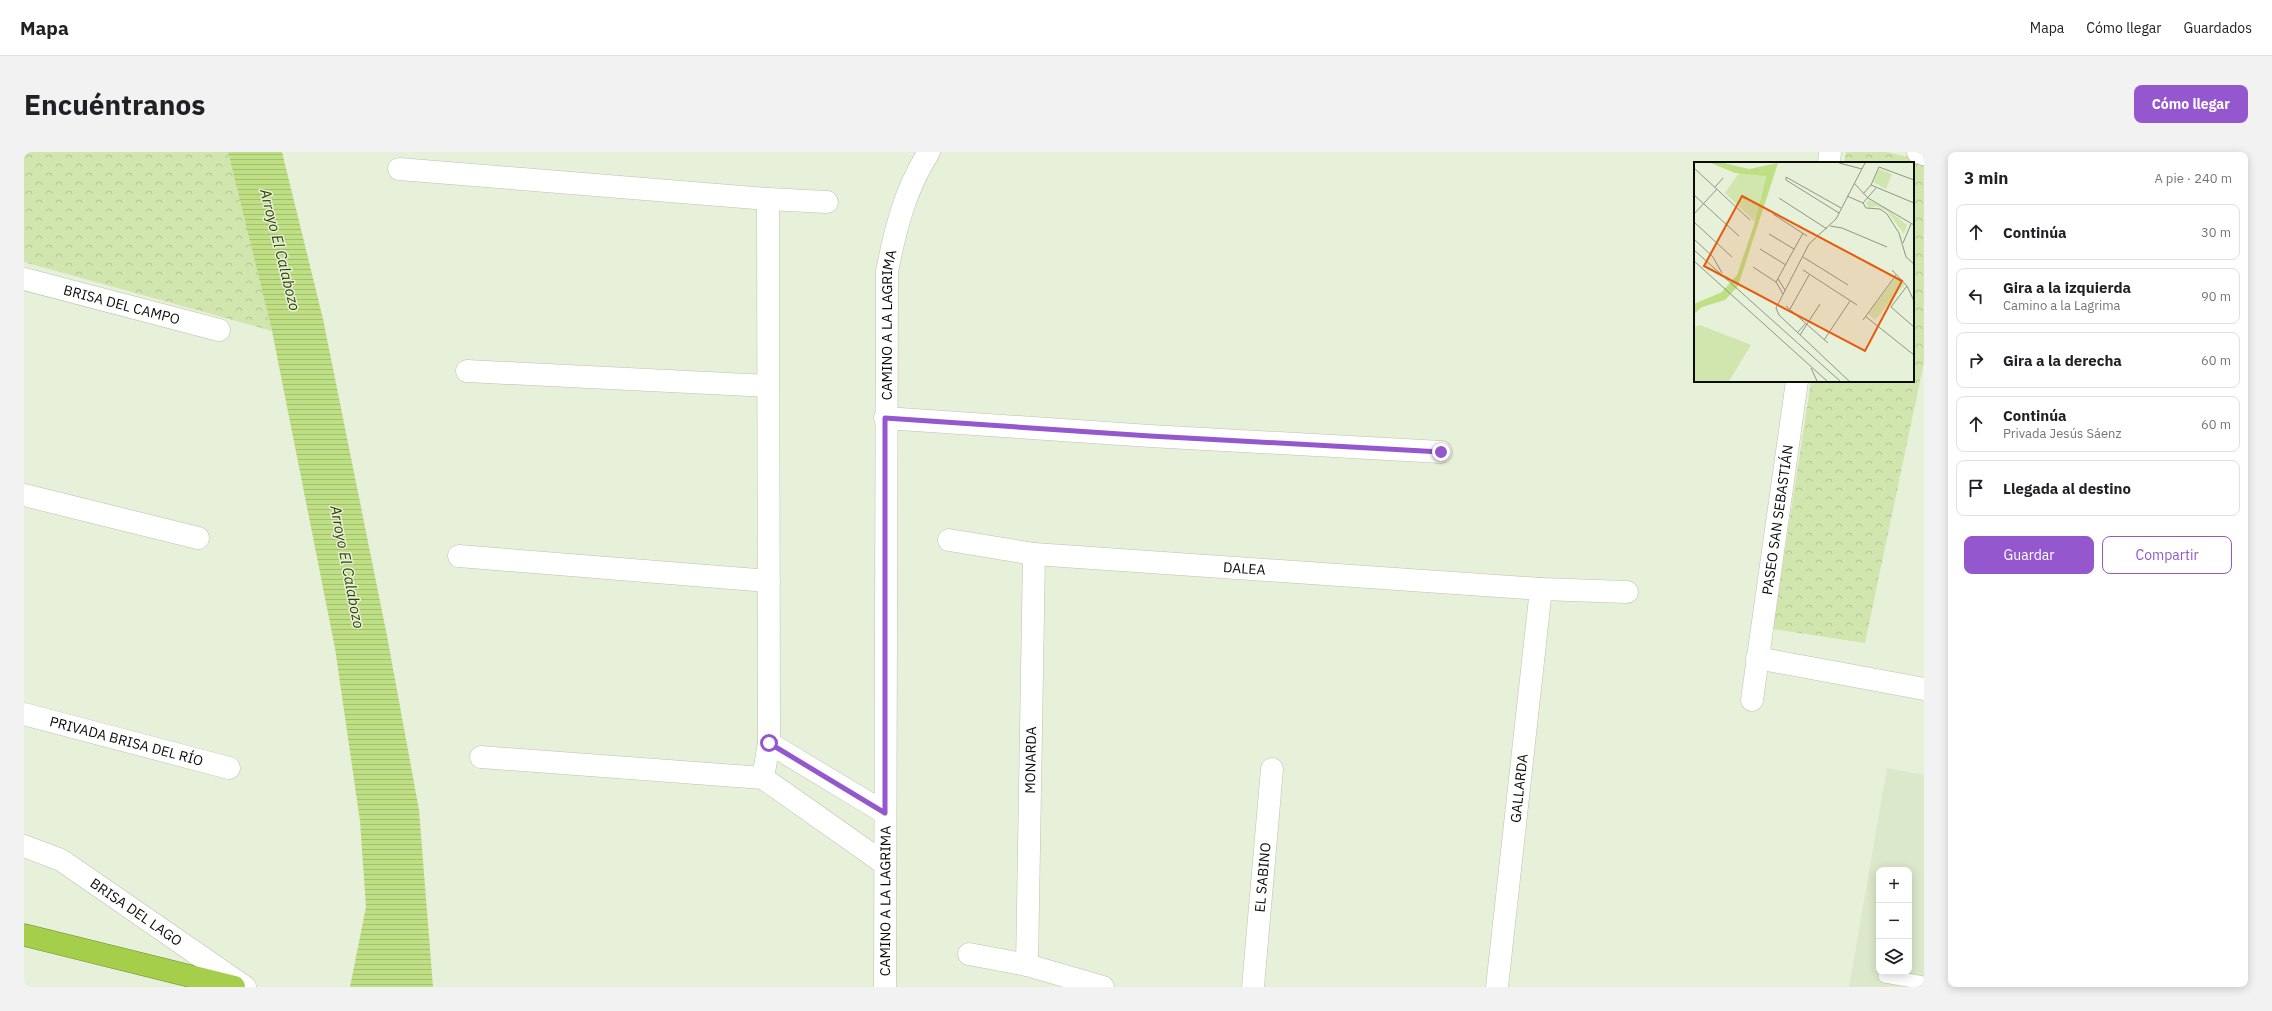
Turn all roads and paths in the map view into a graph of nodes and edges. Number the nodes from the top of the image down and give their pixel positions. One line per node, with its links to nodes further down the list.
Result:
1 (929, 152): 14 (street, CAMINO A LA LAGRIMA)
2 (1830, 152): 5 (street)
3 (1918, 152): 4 (street)
4 (1924, 154)
5 (1829, 162)
6 (399, 169): 7 (street)
7 (768, 199): 8 (street); 13 (street)
8 (827, 202)
9 (24, 279): 10 (street, BRISA DEL CAMPO)
10 (220, 330)
11 (467, 371): 13 (street)
12 (1797, 382): 24 (street, PASEO SAN SEBASTIÁN)
13 (768, 386): 21 (street)
14 (885, 418): 15 (street); 33 (street, CAMINO A LA LAGRIMA)
15 (1441, 452)
16 (24, 495): 17 (street)
17 (198, 538)
18 (948, 540): 19 (street, DALEA)
19 (1034, 554): 22 (street, DALEA); 38 (street, MONARDA)
20 (459, 556): 21 (street)
21 (769, 581): 28 (street)
22 (1541, 589): 23 (street, DALEA); 46 (street, GALLARDA)
23 (1627, 592)
24 (1757, 658): 25 (street); 26 (street, PASEO SAN SEBASTIÁN)
25 (1924, 689)
26 (1752, 700)
27 (24, 714): 30 (street, PRIVADA BRISA DEL RÍO)
28 (769, 743): 32 (street); 33 (street)
29 (481, 757): 32 (street)
30 (229, 768)
31 (1272, 769): 45 (street, EL SABINO)
32 (763, 778): 35 (street)
33 (885, 813): 35 (street, CAMINO A LA LAGRIMA)
34 (24, 846): 42 (street, BRISA DEL LAGO)
35 (885, 864): 43 (street, CAMINO A LA LAGRIMA)
36 (24, 935): 41 (highway)
37 (969, 954): 38 (street)
38 (1027, 965): 44 (street)
39 (1885, 976): 40 (lane)
40 (1924, 983)
41 (234, 987)
42 (245, 987)
43 (885, 987)
44 (1103, 987)
45 (1253, 987)
46 (1497, 987)

